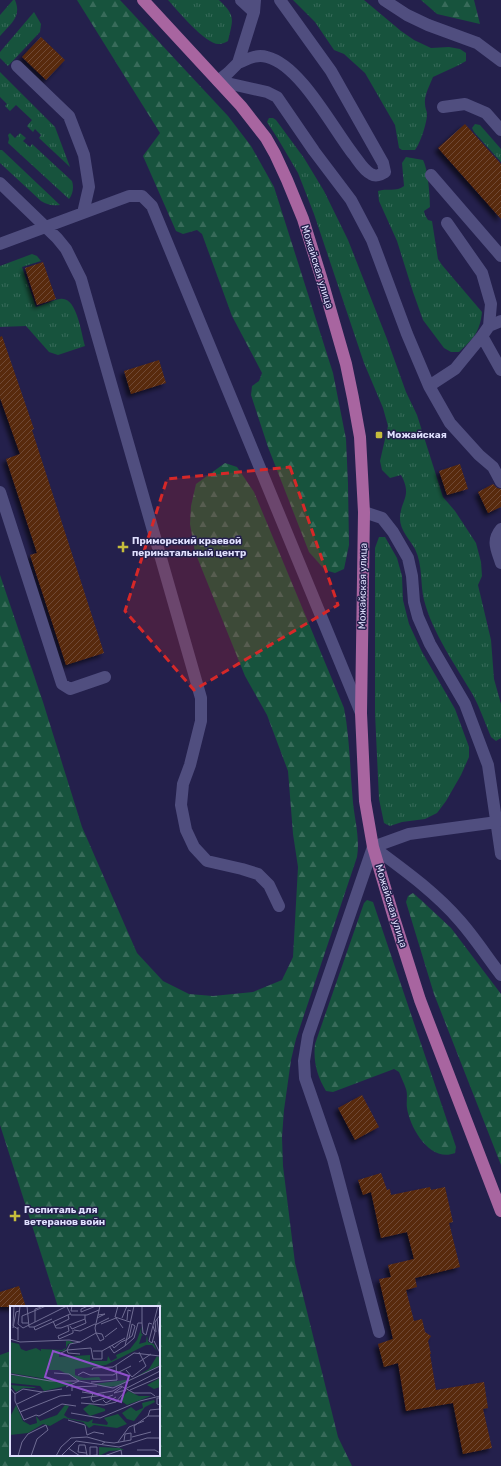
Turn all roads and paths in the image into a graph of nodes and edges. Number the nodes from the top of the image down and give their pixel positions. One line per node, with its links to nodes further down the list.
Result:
1 (143, 0): 9 (main road, Можайская улица)
2 (241, 0): 5 (street)
3 (280, 0): 7 (street)
4 (384, 0): 6 (street)
5 (254, 6): 7 (street)
6 (501, 61)
7 (238, 63): 9 (street)
8 (17, 66): 14 (street)
9 (218, 81): 23 (street); 26 (main road, Можайская улица)
10 (443, 107): 11 (street)
11 (501, 130)
12 (431, 175): 18 (street)
13 (0, 183): 16 (street)
14 (83, 213): 16 (street); 31 (street)
15 (447, 223): 20 (street)
16 (46, 227): 17 (street); 35 (street)
17 (0, 244)
18 (501, 256)
19 (501, 321): 20 (street)
20 (489, 326): 21 (street)
21 (482, 336): 22 (street); 23 (street)
22 (501, 370)
23 (429, 386): 24 (street)
24 (501, 482)
25 (0, 492): 30 (street)
26 (364, 512): 31 (main road, Можайская улица); 32 (street)
27 (501, 529): 28 (street)
28 (498, 542): 29 (street)
29 (501, 563)
30 (105, 677)
31 (361, 713): 33 (main road, Можайская улица)
32 (498, 816): 33 (street); 34 (street)
33 (373, 847): 36 (street); 38 (main road, Можайская улица); 39 (street)
34 (501, 854)
35 (279, 906)
36 (496, 962): 37 (street)
37 (501, 975)
38 (501, 1211)
39 (379, 1332)

